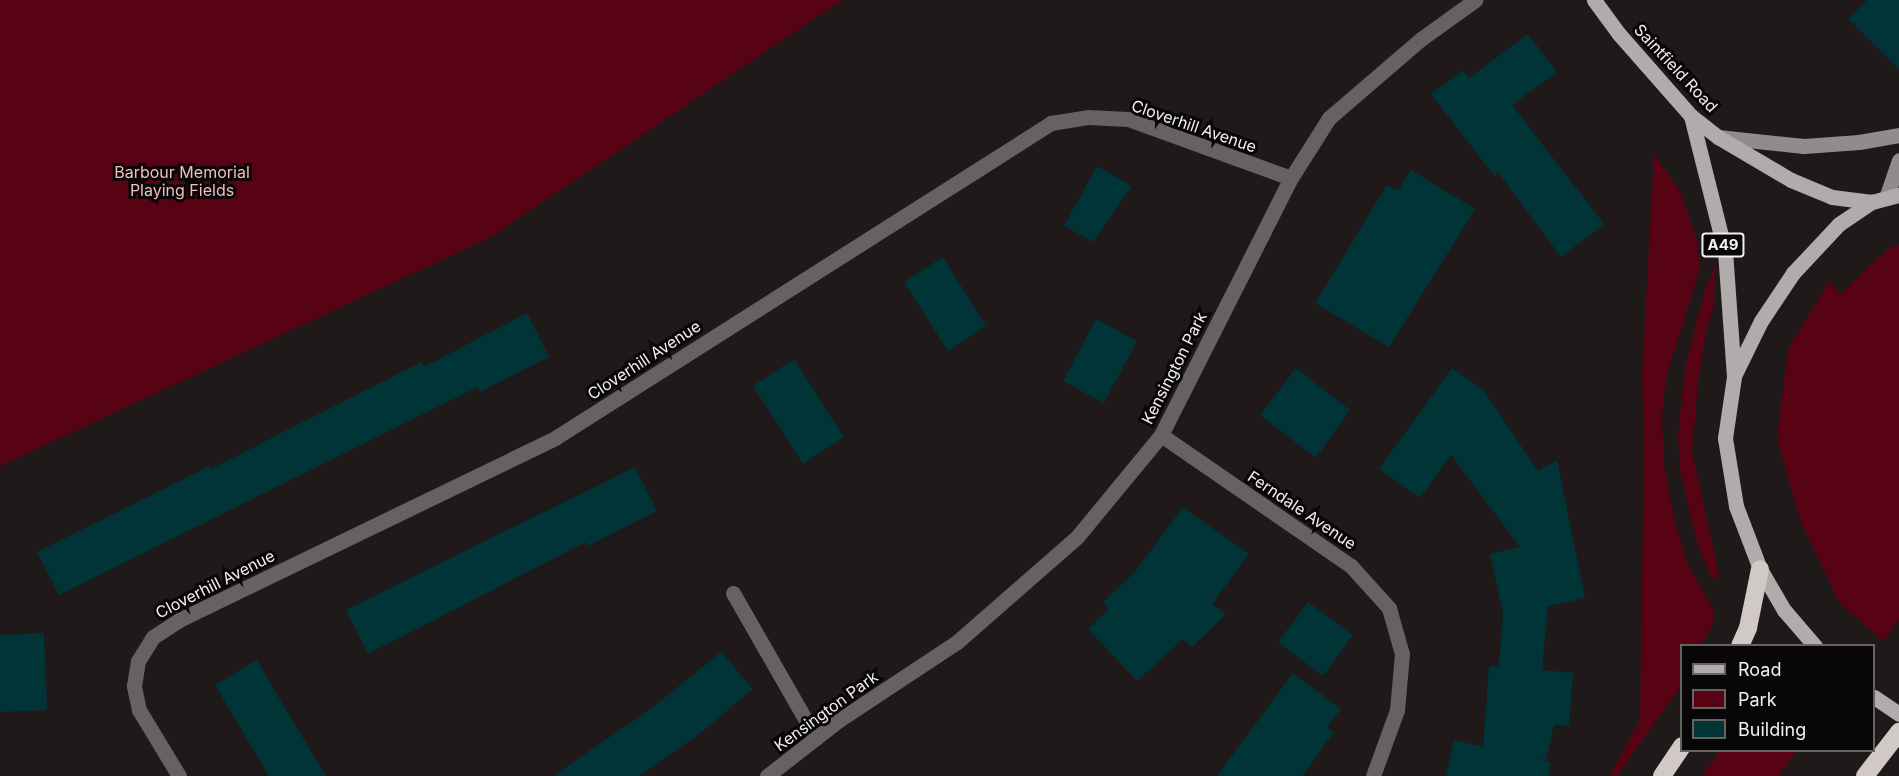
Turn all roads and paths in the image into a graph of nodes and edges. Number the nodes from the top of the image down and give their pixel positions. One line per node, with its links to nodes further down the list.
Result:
1 (1475, 0): 7 (street, Kensington Park)
2 (1594, 0): 3 (main road, Saintfield Road / A49)
3 (1691, 116): 5 (main road, Saintfield Road / A49); 9 (main road, A49)
4 (1899, 135): 5 (street)
5 (1718, 136): 8 (main road, Saintfield Road / A49)
6 (1899, 160): 8 (street)
7 (1291, 178): 10 (street, Kensington Park); 20 (street, Cloverhill Avenue)
8 (1886, 198): 9 (main road, A49)
9 (1734, 377): 11 (main road, A49)
10 (1161, 435): 18 (street, Kensington Park); 22 (street, Ferndale Avenue)
11 (1760, 569): 13 (highway); 14 (main road, A49)
12 (733, 593): 18 (street)
13 (1740, 644)
14 (1814, 644)
15 (1875, 698): 16 (main road)
16 (1899, 714)
17 (1899, 732): 24 (highway)
18 (816, 738): 21 (street, Kensington Park)
19 (1680, 749): 23 (highway)
20 (179, 776)
21 (767, 776)
22 (1373, 776)
23 (1662, 776)
24 (1865, 776)

